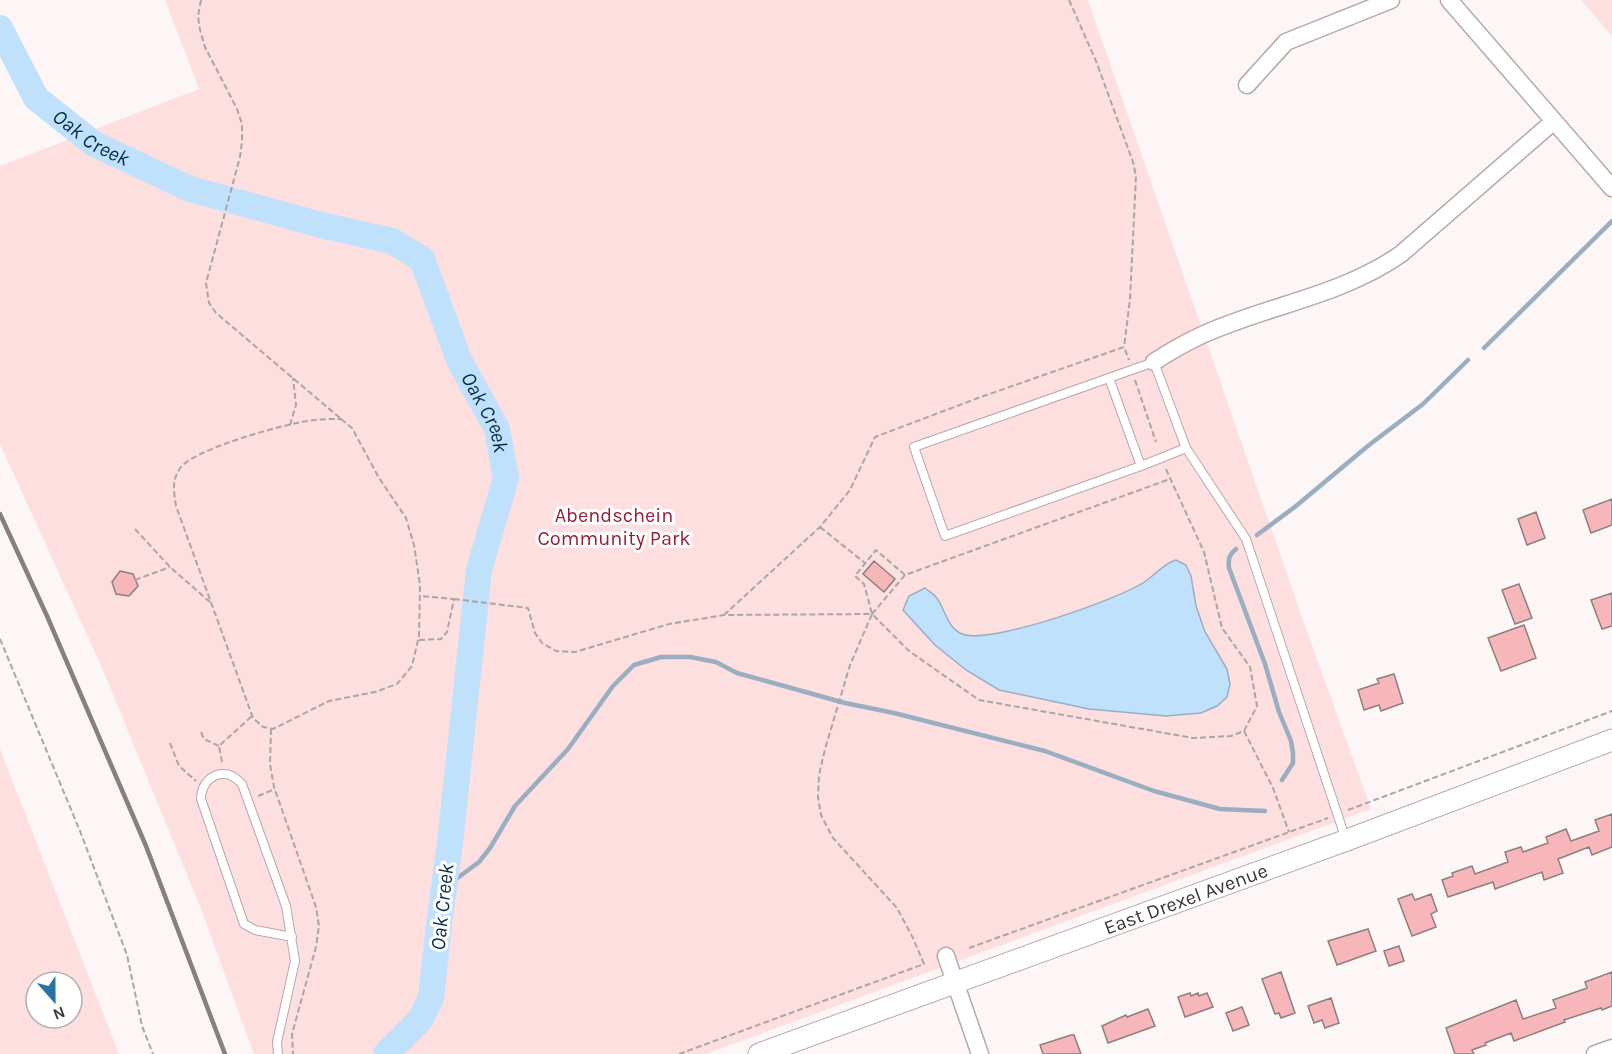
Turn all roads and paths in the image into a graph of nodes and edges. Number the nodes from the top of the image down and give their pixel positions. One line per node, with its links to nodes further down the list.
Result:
1 (201, 0): 10 (path)
2 (1070, 0): 8 (path)
3 (1390, 0): 5 (street)
4 (1449, 0): 6 (street)
5 (1247, 85)
6 (1554, 121): 7 (street); 9 (street)
7 (1612, 188)
8 (1124, 347)
9 (1154, 362): 11 (lane); 14 (lane)
10 (293, 378): 12 (path); 13 (path)
11 (1109, 378): 16 (lane); 16 (lane)
12 (341, 419): 13 (path); 24 (path)
13 (290, 425): 26 (path)
14 (1186, 448): 16 (lane); 43 (lane)
15 (1164, 465): 17 (path)
16 (1141, 466)
17 (1170, 479): 22 (path); 33 (path)
18 (820, 527): 20 (path)
19 (135, 529): 21 (path)
20 (865, 564): 22 (path); 27 (path)
21 (170, 567): 23 (path); 26 (path)
22 (905, 575): 27 (path)
23 (135, 580)
24 (420, 596): 25 (path); 29 (path)
25 (454, 599): 27 (path); 29 (path)
26 (212, 603): 31 (path)
27 (872, 614): 33 (path); 51 (path)
28 (0, 639): 48 (path)
29 (418, 640): 32 (path)
30 (1612, 711): 40 (path)
31 (252, 715): 32 (path); 37 (path)
32 (271, 729): 50 (path)
33 (1244, 731): 42 (path)
34 (201, 732): 37 (path)
35 (1612, 740): 43 (street, East Drexel Avenue)
36 (170, 743): 39 (path)
37 (219, 746): 38 (path)
38 (225, 774): 39 (lane); 44 (lane)
39 (204, 784): 44 (lane)
40 (1345, 812)
41 (1331, 817): 42 (path)
42 (1289, 832): 45 (path)
43 (1347, 840): 47 (street, East Drexel Avenue)
44 (292, 937): 49 (lane)
45 (969, 948)
46 (946, 956): 47 (street)
47 (955, 982): 52 (street, East Drexel Avenue); 53 (street)
48 (153, 1054)
49 (278, 1054)
50 (293, 1054)
51 (679, 1054)
52 (759, 1054)
53 (980, 1054)

